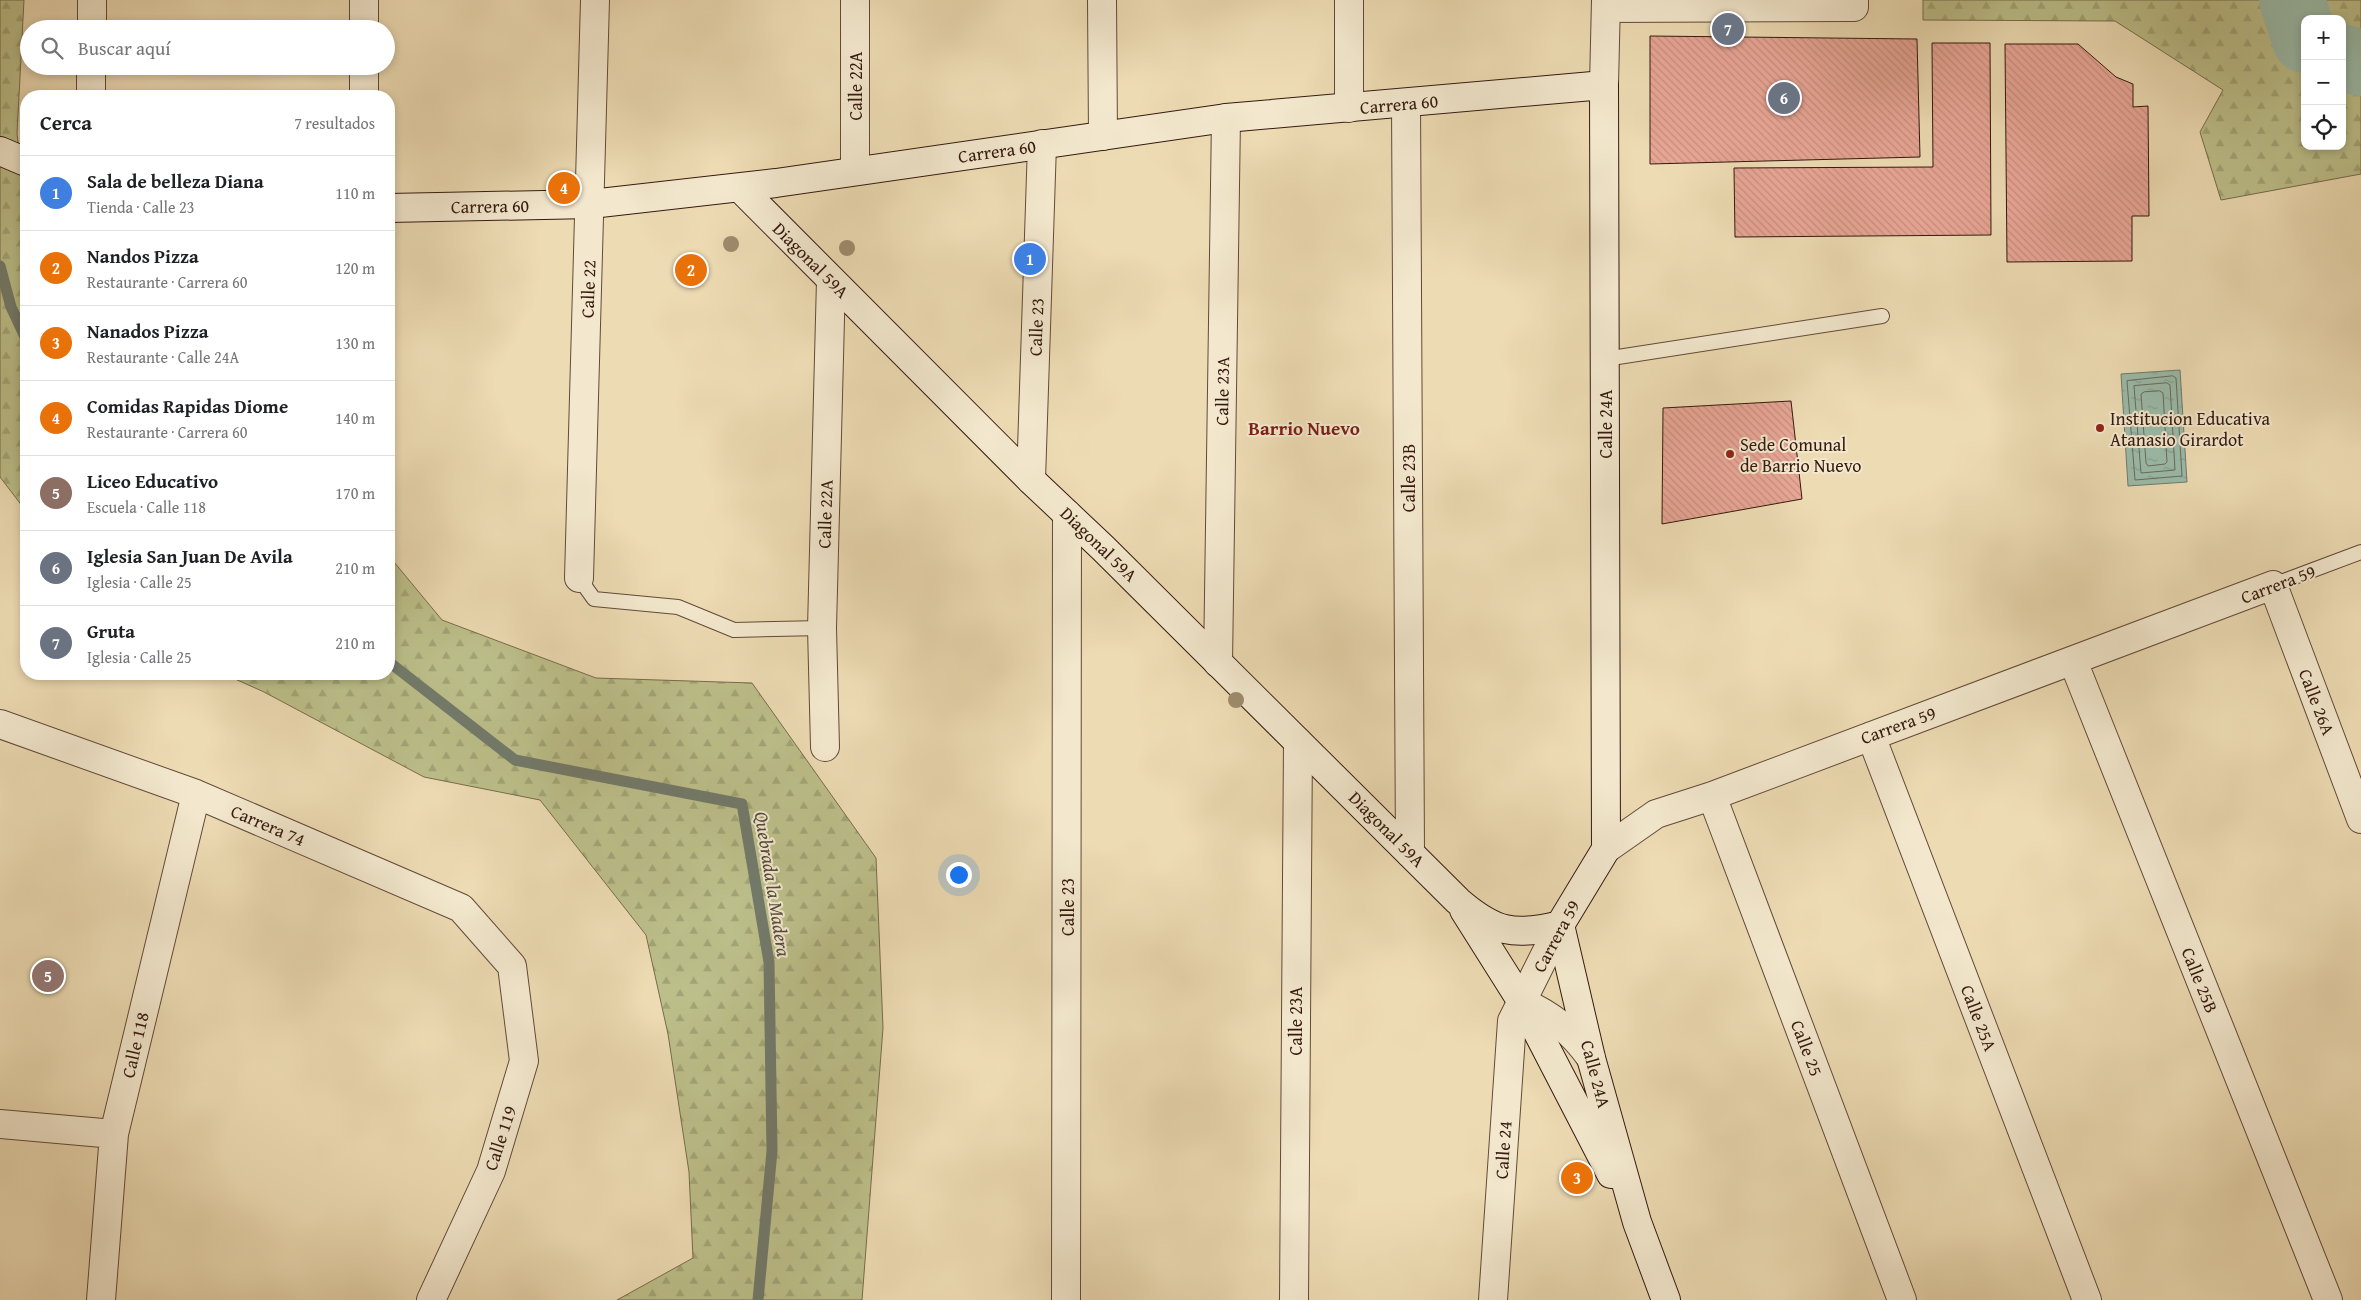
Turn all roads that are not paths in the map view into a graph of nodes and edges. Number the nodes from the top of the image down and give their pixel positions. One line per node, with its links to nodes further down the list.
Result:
1 (92, 0): 9 (street)
2 (364, 0): 10 (street)
3 (595, 0): 23 (street, Calle 22)
4 (854, 0): 21 (street, Calle 22A)
5 (1102, 0): 19 (street)
6 (1349, 0): 17 (street)
7 (1854, 0): 8 (street)
8 (1606, 4): 13 (street, Calle 24A)
9 (92, 20)
10 (364, 20)
11 (92, 75): 14 (street)
12 (364, 75): 15 (street)
13 (1604, 85): 16 (street, Carrera 60); 27 (street, Calle 24A)
14 (91, 90)
15 (364, 90)
16 (1406, 103): 17 (street, Carrera 60); 44 (street, Calle 23B)
17 (1349, 108): 18 (street, Carrera 60)
18 (1226, 118): 19 (street, Carrera 60); 35 (street, Calle 23A)
19 (1103, 136): 20 (street, Carrera 60)
20 (1042, 144): 21 (street, Carrera 60); 28 (street, Calle 23)
21 (855, 172): 22 (street, Carrera 60)
22 (740, 188): 23 (street, Carrera 60); 25 (street, Diagonal 59A)
23 (591, 204): 24 (street, Carrera 60); 31 (street, Calle 22)
24 (395, 208)
25 (831, 280): 28 (street, Diagonal 59A); 33 (street, Calle 22A)
26 (1882, 316): 27 (lane)
27 (1605, 359): 43 (street, Calle 24A)
28 (1031, 480): 29 (street, Diagonal 59A)
29 (1067, 514): 35 (street, Diagonal 59A); 55 (street, Calle 23)
30 (2361, 552): 32 (lane, Carrera 59)
31 (580, 578): 33 (lane)
32 (2273, 585): 34 (street, Carrera 59); 42 (street, Calle 26A)
33 (822, 628): 39 (street, Calle 22A)
34 (2073, 661): 37 (street, Carrera 59); 61 (street, Calle 25B)
35 (1218, 663): 38 (street, Diagonal 59A)
36 (0, 724): 40 (street, Carrera 74)
37 (1871, 736): 41 (street, Carrera 59); 60 (street, Calle 25A)
38 (1298, 742): 44 (street, Diagonal 59A); 56 (street, Calle 23A)
39 (826, 747)
40 (196, 794): 47 (street, Carrera 74); 51 (street, Calle 118)
41 (1712, 796): 43 (street, Carrera 59); 59 (street, Calle 25)
42 (2361, 819)
43 (1606, 849): 46 (street, Carrera 59)
44 (1410, 852): 45 (street, Diagonal 59A)
45 (1458, 900): 46 (street, Diagonal 59A); 48 (street, Diagonal 59A)
46 (1560, 925): 48 (street, Carrera 59); 49 (street, Calle 24A)
47 (512, 966): 54 (street, Calle 119)
48 (1522, 1002): 49 (street); 52 (street, Calle 24A); 57 (street, Calle 24)
49 (1591, 1058): 52 (street, Calle 24A)
50 (0, 1124): 51 (street)
51 (114, 1134): 53 (street, Calle 118)
52 (1637, 1222): 58 (street, Calle 24A)
53 (101, 1300)
54 (431, 1300)
55 (1066, 1300)
56 (1294, 1300)
57 (1492, 1300)
58 (1666, 1300)
59 (1902, 1300)
60 (2087, 1300)
61 (2328, 1300)

